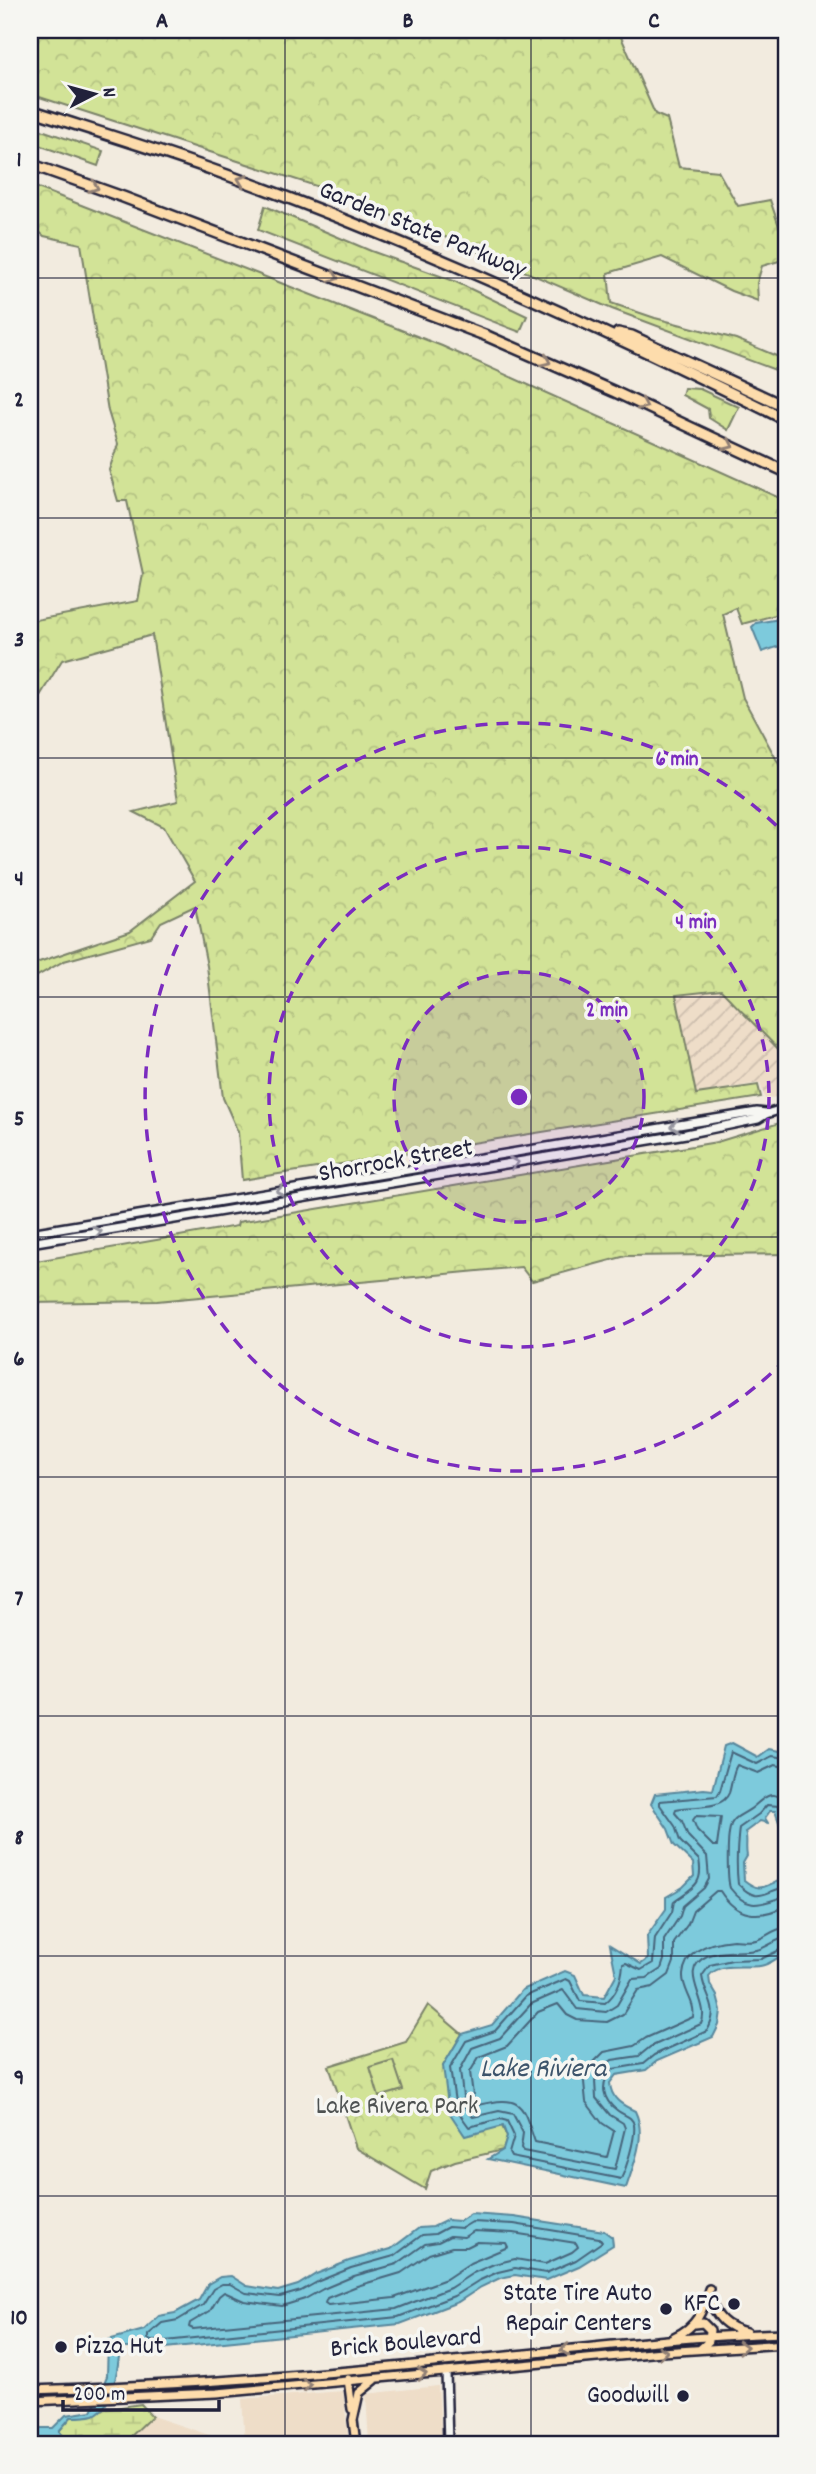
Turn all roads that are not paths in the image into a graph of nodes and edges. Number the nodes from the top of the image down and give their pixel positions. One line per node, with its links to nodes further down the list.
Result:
1 (30, 110): 3 (highway, Garden State Parkway, one-way to 1)
2 (30, 164): 6 (highway, one-way to 6)
3 (603, 330): 4 (highway); 5 (highway, Garden State Parkway)
4 (786, 407)
5 (786, 420)
6 (786, 472)
7 (786, 1108): 8 (main road, Shorrock Street)
8 (766, 1114): 9 (main road, Shorrock Street, one-way to 9); 10 (main road, Shorrock Street, one-way to 8)
9 (208, 1203): 10 (main road); 11 (main road); 12 (main road, Shorrock Street)
10 (274, 1203): 11 (main road, Shorrock Street)
11 (146, 1224): 13 (main road, Shorrock Street, one-way to 11)
12 (30, 1233)
13 (30, 1242)
14 (709, 2289): 16 (main road)
15 (709, 2298): 18 (main road)
16 (694, 2324): 19 (main road); 20 (main road)
17 (786, 2333): 18 (main road, Brick Boulevard)
18 (753, 2334): 19 (main road, Brick Boulevard)
19 (710, 2336): 20 (main road, Brick Boulevard); 22 (main road)
20 (666, 2340): 23 (main road, Brick Boulevard, one-way to 23)
21 (786, 2344): 22 (main road, Brick Boulevard, one-way to 21)
22 (700, 2349): 25 (main road, Brick Boulevard, one-way to 22)
23 (459, 2361): 24 (main road, Brick Boulevard); 25 (main road)
24 (341, 2371): 27 (main road); 28 (main road, Brick Boulevard)
25 (446, 2372): 26 (main road, Brick Boulevard, one-way to 25); 33 (main road)
26 (379, 2378): 27 (main road, Brick Boulevard); 31 (main road)
27 (349, 2381): 30 (main road, Brick Boulevard, one-way to 27); 31 (main road)
28 (30, 2391): 30 (main road)
29 (30, 2401): 30 (main road, Brick Boulevard)
30 (41, 2401)
31 (354, 2420): 32 (main road)
32 (356, 2444)
33 (448, 2444)

